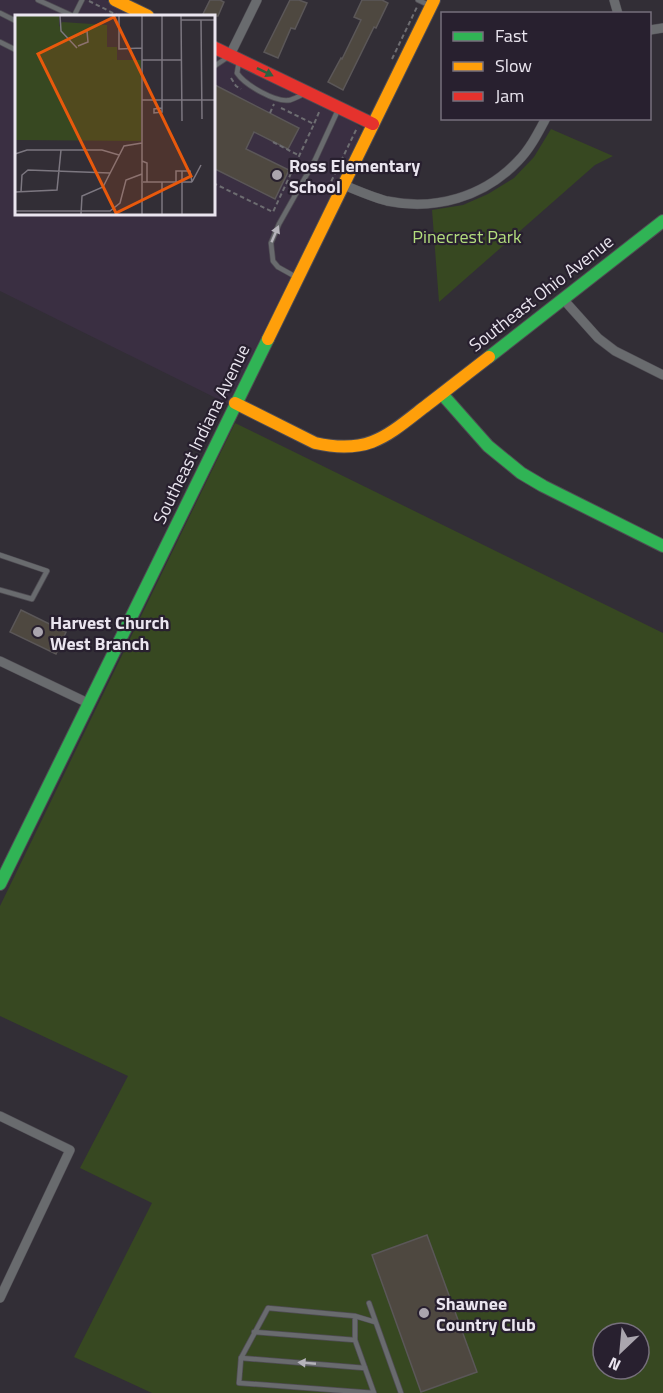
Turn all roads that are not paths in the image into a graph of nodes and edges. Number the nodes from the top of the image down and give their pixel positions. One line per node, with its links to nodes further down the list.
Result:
1 (38, 0): 9 (lane)
2 (82, 0): 10 (lane)
3 (115, 0): 8 (street)
4 (256, 0): 15 (street)
5 (418, 0): 6 (lane)
6 (432, 3): 20 (street, Southeast Indiana Avenue)
7 (0, 13): 11 (lane)
8 (130, 13)
9 (72, 15)
10 (74, 15)
11 (15, 20)
12 (0, 42): 14 (lane)
13 (214, 46): 15 (street)
14 (15, 50)
15 (235, 57): 16 (lane); 17 (street, one-way to 17); 17 (lane)
16 (214, 66)
17 (308, 93): 18 (street)
18 (339, 107): 20 (street); 23 (lane, one-way to 18)
19 (545, 120): 21 (street)
20 (373, 124): 21 (street, Southeast Indiana Avenue)
21 (344, 185): 23 (street, Southeast Indiana Avenue)
22 (663, 221): 24 (street, Southeast Ohio Avenue)
23 (298, 278): 27 (street, Southeast Indiana Avenue)
24 (563, 299): 25 (street); 26 (street, Southeast Ohio Avenue)
25 (663, 375)
26 (442, 394): 27 (street, Southeast Ohio Avenue); 28 (street)
27 (235, 404): 32 (street, Southeast Indiana Avenue)
28 (663, 546)
29 (0, 555): 30 (lane)
30 (0, 590)
31 (0, 661): 32 (street)
32 (88, 703): 33 (street, Southeast Indiana Avenue)
33 (0, 884)
34 (0, 1116): 35 (street)
35 (0, 1298)
36 (369, 1303): 38 (lane)
37 (355, 1316): 38 (lane); 39 (lane); 40 (lane)
38 (375, 1322): 45 (lane)
39 (254, 1332): 40 (lane); 41 (lane)
40 (355, 1341): 42 (lane)
41 (241, 1358): 42 (lane, one-way to 41); 43 (lane)
42 (365, 1368): 44 (lane)
43 (297, 1390): 44 (lane)
44 (374, 1393)
45 (401, 1393)

